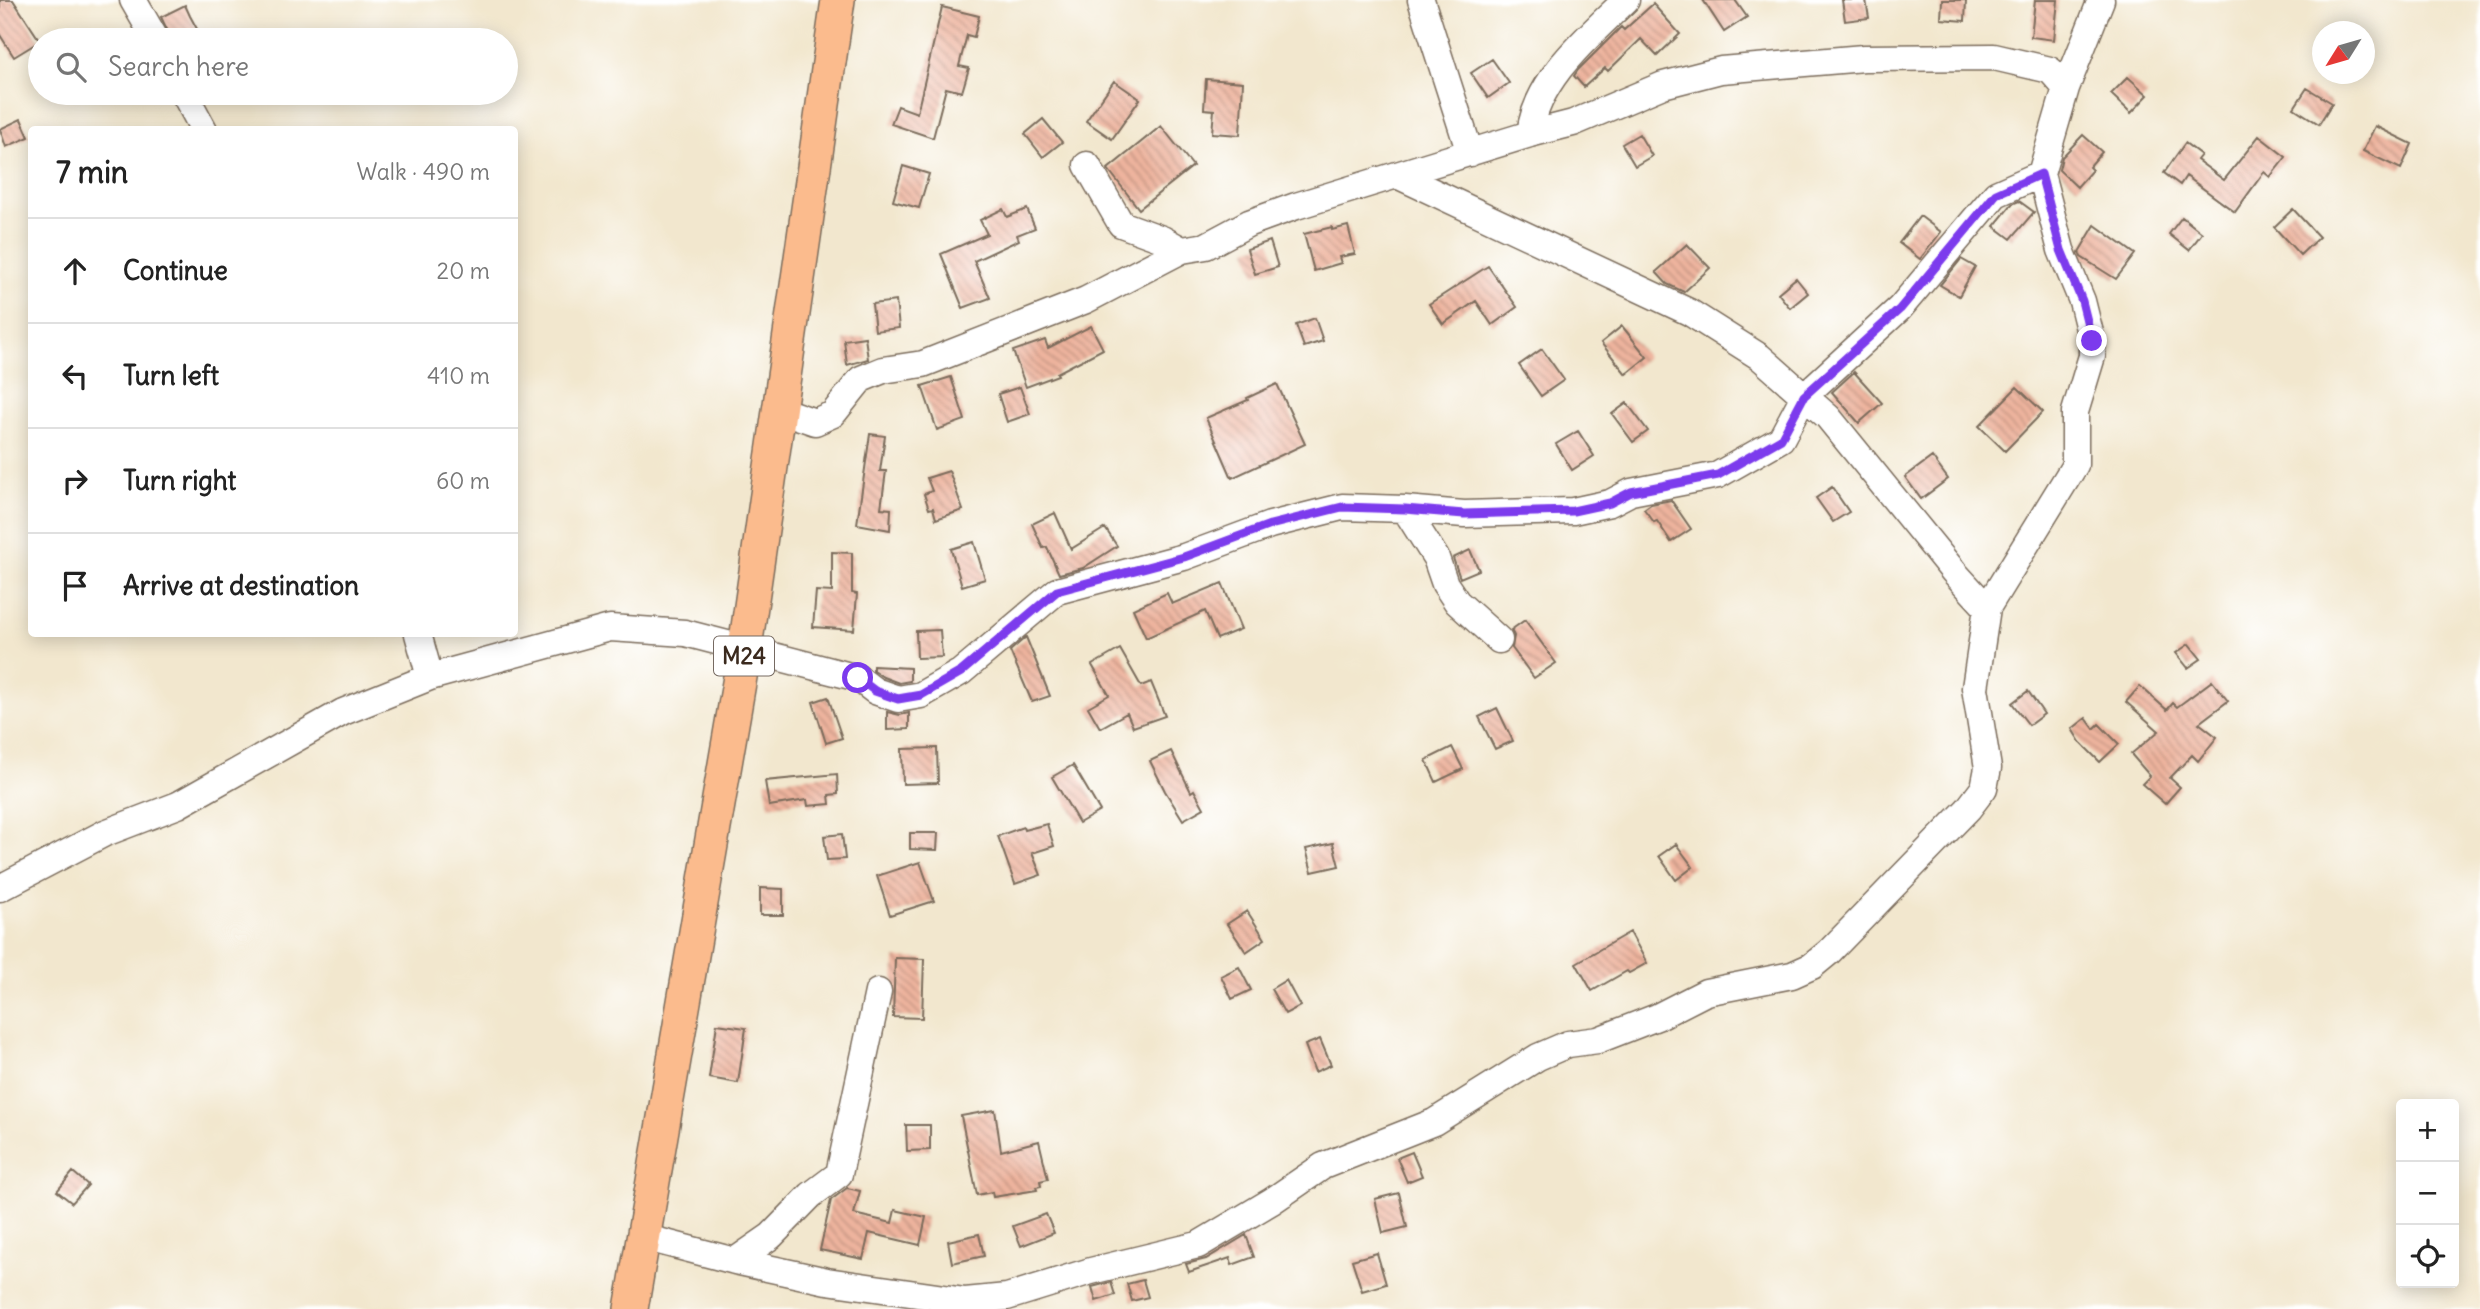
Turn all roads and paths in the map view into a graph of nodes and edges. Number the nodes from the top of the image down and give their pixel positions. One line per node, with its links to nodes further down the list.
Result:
1 (134, 0): 6 (street)
2 (838, 0): 17 (main road, M24)
3 (1421, 0): 11 (street)
4 (1626, 0): 10 (street)
5 (2101, 0): 7 (street)
6 (149, 28)
7 (2066, 88): 10 (street); 13 (street)
8 (190, 105): 9 (street)
9 (202, 126)
10 (1530, 134): 11 (street)
11 (1470, 153): 14 (street)
12 (1087, 165): 15 (street)
13 (2041, 174): 16 (street); 19 (street)
14 (1397, 175): 15 (street); 16 (street)
15 (1182, 250): 17 (street)
16 (1804, 396): 18 (street); 19 (street)
17 (780, 410): 22 (main road, M24)
18 (1405, 509): 21 (street); 22 (street)
19 (1987, 608): 27 (street)
20 (419, 637): 23 (street)
21 (1499, 640)
22 (745, 648): 23 (street); 26 (main road, M24)
23 (430, 677): 24 (street)
24 (0, 888)
25 (878, 992): 27 (street)
26 (643, 1237): 27 (street); 28 (main road, M24)
27 (736, 1261)
28 (631, 1309)

